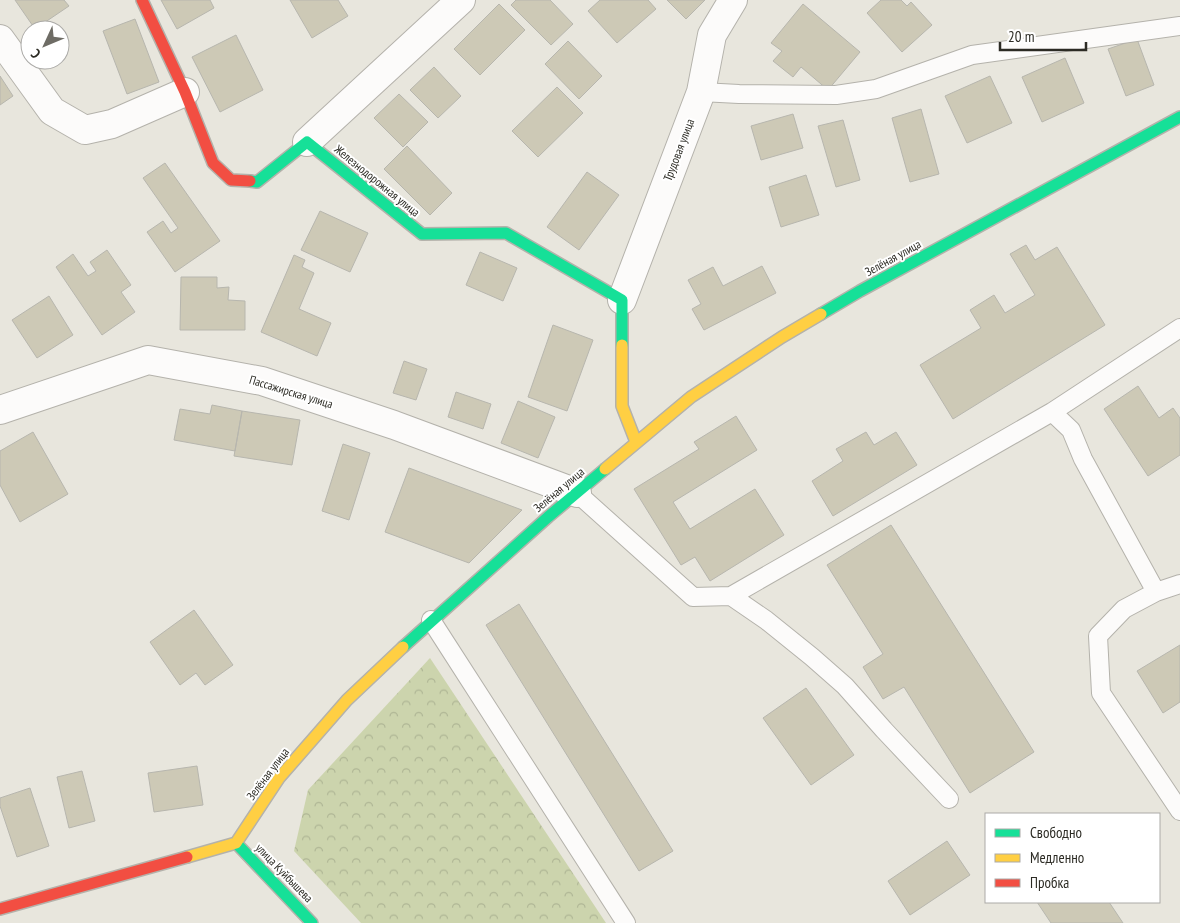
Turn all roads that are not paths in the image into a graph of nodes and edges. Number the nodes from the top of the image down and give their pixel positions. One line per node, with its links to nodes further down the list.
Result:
1 (142, 0): 6 (street)
2 (461, 0): 9 (street)
3 (733, 0): 7 (street, Трудовая улица)
4 (1180, 26): 7 (lane)
5 (0, 39): 6 (street)
6 (185, 92): 9 (street)
7 (701, 92): 10 (street, Трудовая улица)
8 (1180, 117): 14 (street, Зелёная улица)
9 (307, 142): 10 (street, Железнодорожная улица)
10 (622, 300): 14 (street)
11 (1180, 328): 13 (lane)
12 (0, 410): 15 (street, Пассажирская улица)
13 (1052, 412): 17 (lane); 18 (lane)
14 (636, 442): 15 (street, Зелёная улица)
15 (577, 493): 18 (lane); 19 (street, Зелёная улица)
16 (1180, 584): 17 (lane)
17 (1156, 592): 21 (lane)
18 (731, 596): 20 (lane)
19 (431, 620): 22 (street, Зелёная улица); 25 (lane)
20 (949, 799)
21 (1180, 811)
22 (236, 843): 23 (street); 24 (street, улица Куйбышева)
23 (0, 909)
24 (312, 923)
25 (626, 923)

